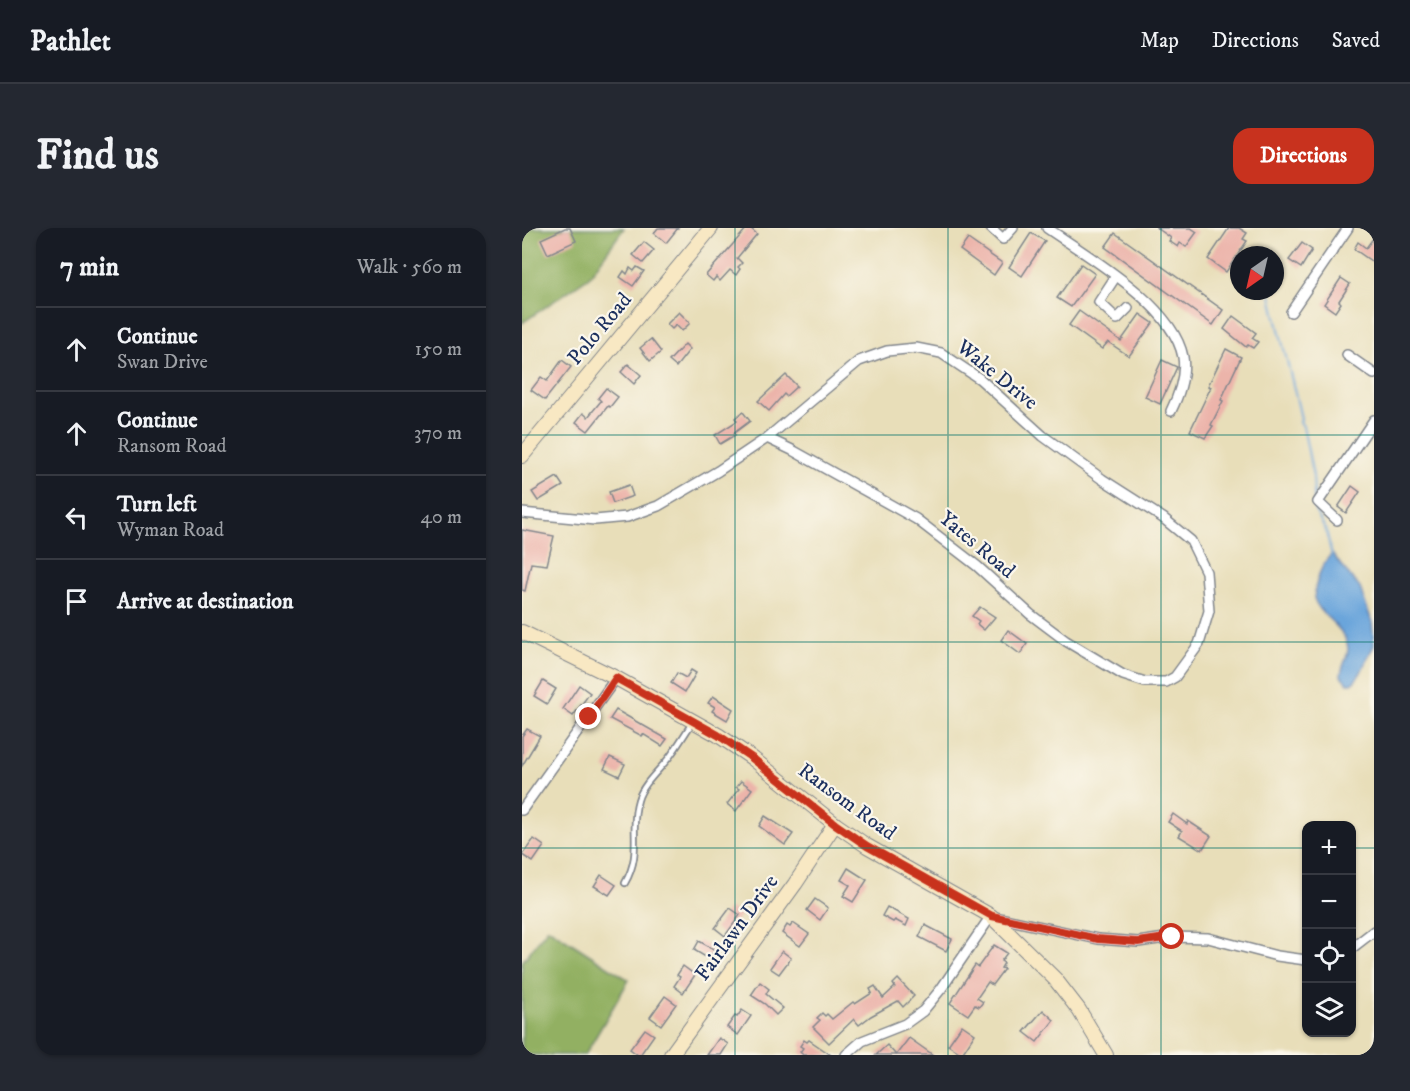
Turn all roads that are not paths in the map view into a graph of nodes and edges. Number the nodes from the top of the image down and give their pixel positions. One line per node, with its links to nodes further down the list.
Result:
1 (711, 228): 14 (street, Polo Road)
2 (991, 228): 3 (street)
3 (1013, 228)
4 (1047, 228): 6 (street)
5 (1348, 228): 8 (street)
6 (1116, 276): 7 (street); 11 (street)
7 (1128, 308)
8 (1291, 312)
9 (1347, 355): 10 (street)
10 (1374, 374)
11 (1171, 411)
12 (1374, 420): 16 (street)
13 (767, 438): 15 (street, Wake Drive); 19 (street, Yates Road); 19 (street, Wake Drive)
14 (522, 456)
15 (522, 513)
16 (1337, 520)
17 (522, 632): 18 (street, Ransom Road)
18 (616, 678): 20 (street, Ransom Road); 21 (street)
19 (1160, 682)
20 (693, 721): 22 (street, Ransom Road); 23 (lane)
21 (522, 810)
22 (835, 824): 24 (street, Ransom Road); 28 (street, Fairlawn Drive)
23 (625, 883)
24 (992, 916): 27 (street); 29 (street); 30 (street, Ransom Road)
25 (1374, 931): 26 (street)
26 (1356, 945)
27 (1302, 959)
28 (671, 1055)
29 (846, 1055)
30 (1106, 1055)

